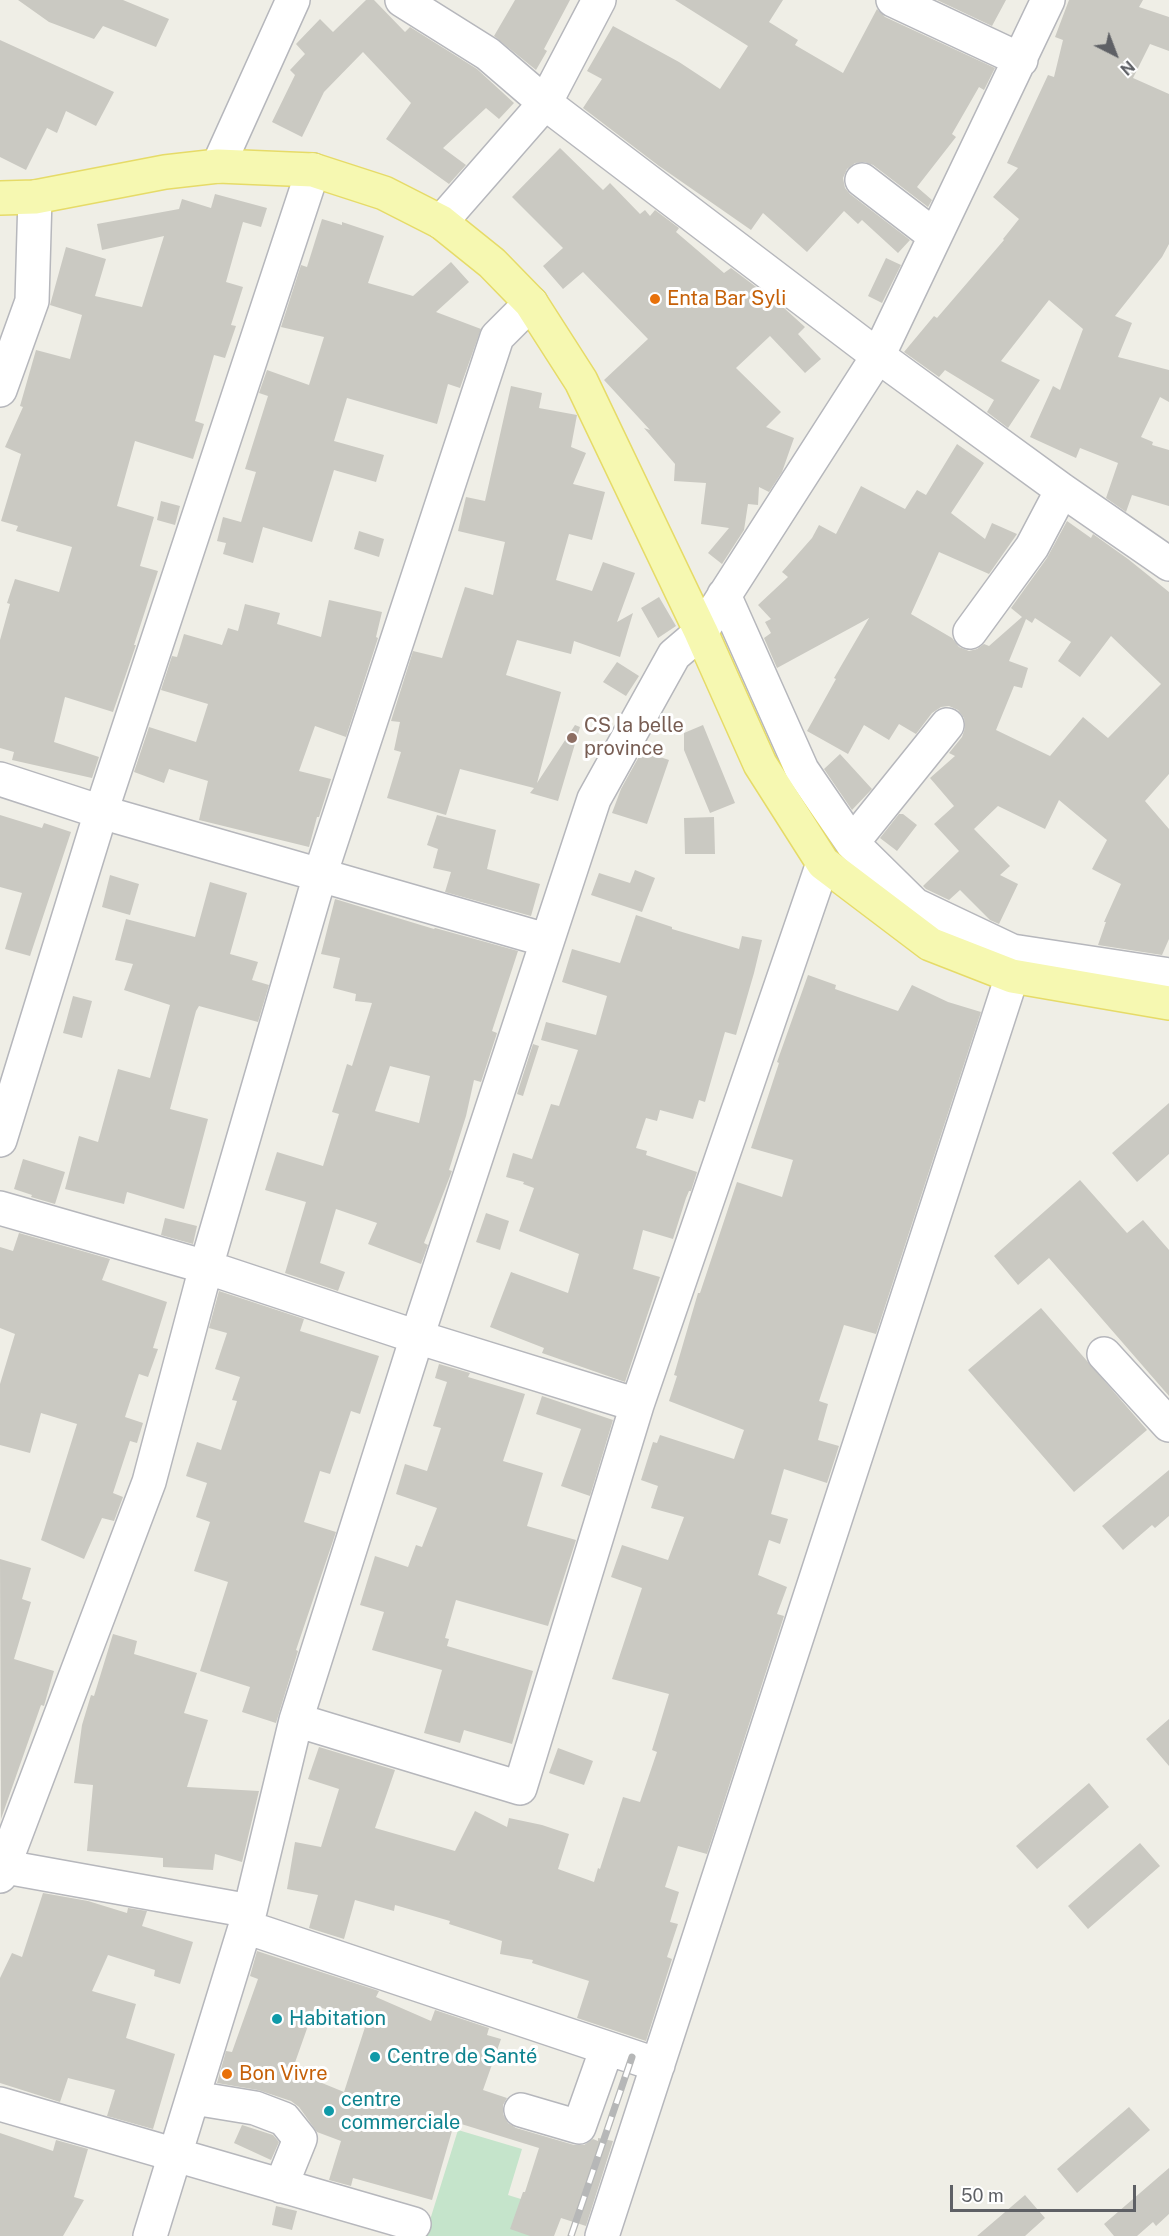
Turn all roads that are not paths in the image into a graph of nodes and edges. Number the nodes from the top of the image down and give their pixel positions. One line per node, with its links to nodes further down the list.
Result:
1 (293, 0): 8 (street)
2 (402, 0): 7 (street)
3 (599, 0): 7 (street)
4 (893, 0): 6 (street)
5 (1047, 0): 6 (street)
6 (1021, 60): 14 (street)
7 (545, 103): 13 (street); 16 (street)
8 (218, 166): 9 (main road); 11 (main road)
9 (313, 170): 13 (main road); 25 (street)
10 (862, 180): 14 (street)
11 (35, 197): 12 (main road); 17 (street)
12 (0, 198)
13 (441, 222): 15 (main road)
14 (935, 236): 16 (street)
15 (531, 303): 21 (main road); 28 (street)
16 (878, 356): 18 (street); 20 (street)
17 (0, 390)
18 (1062, 490): 19 (street); 22 (street)
19 (1169, 564)
20 (724, 595): 21 (street); 26 (street)
21 (701, 632): 27 (main road); 29 (street)
22 (970, 632)
23 (947, 725): 26 (street)
24 (0, 779): 25 (street)
25 (101, 812): 28 (street); 32 (street)
26 (852, 843): 31 (street)
27 (823, 863): 30 (main road); 37 (street)
28 (320, 875): 29 (street); 34 (street)
29 (546, 940): 35 (street)
30 (1012, 976): 31 (main road); 43 (street)
31 (1168, 993)
32 (0, 1140)
33 (0, 1208): 34 (street)
34 (206, 1267): 35 (street); 40 (street)
35 (417, 1337): 37 (street); 39 (street)
36 (1104, 1354): 38 (street)
37 (637, 1404): 39 (street)
38 (1169, 1425)
39 (296, 1720): 41 (street)
40 (1, 1870): 41 (street)
41 (248, 1919): 42 (street); 44 (street)
42 (607, 2048): 43 (street); 46 (street)
43 (658, 2065): 51 (street)
44 (194, 2098): 47 (street); 48 (street)
45 (0, 2104): 47 (street)
46 (521, 2110)
47 (176, 2155): 48 (street); 50 (street)
48 (281, 2186): 49 (street)
49 (414, 2224)
50 (150, 2236)
51 (602, 2236)

